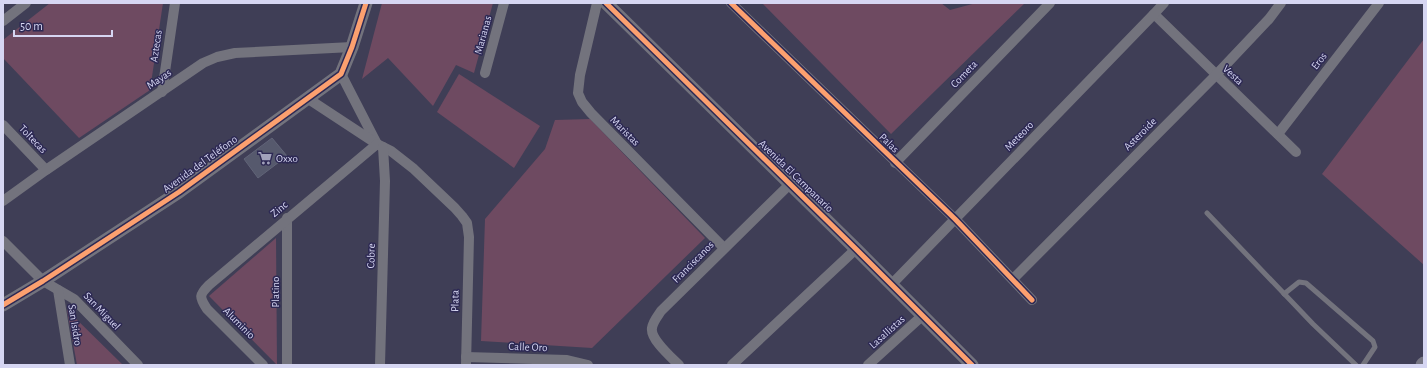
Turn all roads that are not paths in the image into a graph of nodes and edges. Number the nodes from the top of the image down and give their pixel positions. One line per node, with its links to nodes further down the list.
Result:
1 (26, 3): 13 (street)
2 (175, 3): 18 (street, Aztecas)
3 (366, 3): 14 (street)
4 (504, 3): 15 (street, Marianas)
5 (597, 3): 33 (street, Maristas)
6 (606, 3): 26 (street, Avenida El Campanario)
7 (730, 3): 24 (street, Palas)
8 (1050, 3): 24 (street, Cometa)
9 (1164, 3): 12 (street, Meteoro)
10 (1281, 3): 17 (street, Asteroide)
11 (1379, 3): 21 (street, Eros)
12 (1154, 14): 17 (street, Vesta); 30 (street, Meteoro)
13 (3, 21)
14 (352, 47): 16 (street); 18 (street, Mayas)
15 (485, 73)
16 (341, 74): 19 (street, Avenida del Teléfono); 22 (street, Cobre)
17 (1216, 75): 21 (street, Vesta); 35 (street, Asteroide)
18 (162, 92): 25 (street, Mayas)
19 (307, 98): 22 (street, Cobre); 36 (street, Avenida del Teléfono)
20 (3, 125): 25 (street, Toltecas)
21 (1278, 134): 23 (street, Vesta)
22 (380, 145): 29 (street, Zinc); 31 (street, Cobre); 49 (street, Cobre)
23 (1296, 152)
24 (895, 163): 30 (street, Palas)
25 (46, 170): 27 (street, Mayas)
26 (790, 184): 33 (street, Franciscanos); 34 (street, Avenida El Campanario)
27 (3, 201)
28 (1207, 213): 39 (lane)
29 (287, 218): 40 (street, Zinc); 48 (street, Platino)
30 (955, 219): 35 (street, Palas); 37 (street, Meteoro)
31 (469, 237): 44 (street, Plata)
32 (3, 241): 36 (street, San Miguel)
33 (724, 248): 51 (street, Franciscanos)
34 (856, 249): 37 (street, Avenida El Campanario); 52 (street)
35 (1013, 279): 41 (street, Palas)
36 (43, 281): 38 (street, San Miguel); 42 (street, Avenida del Teléfono)
37 (891, 285): 43 (street, Avenida El Campanario)
38 (58, 290): 45 (street, San Isidro); 46 (street, San Miguel)
39 (1284, 294): 55 (lane); 56 (lane)
40 (201, 296): 47 (street, Aluminio)
41 (1032, 300)
42 (3, 305)
43 (922, 316): 53 (street, Lasallistas); 54 (street, Avenida El Campanario)
44 (466, 361): 50 (street, Calle Oro)
45 (70, 365)
46 (138, 365)
47 (263, 365)
48 (287, 365)
49 (380, 365)
50 (588, 365)
51 (679, 365)
52 (732, 365)
53 (868, 365)
54 (972, 365)
55 (1356, 365)
56 (1363, 365)

